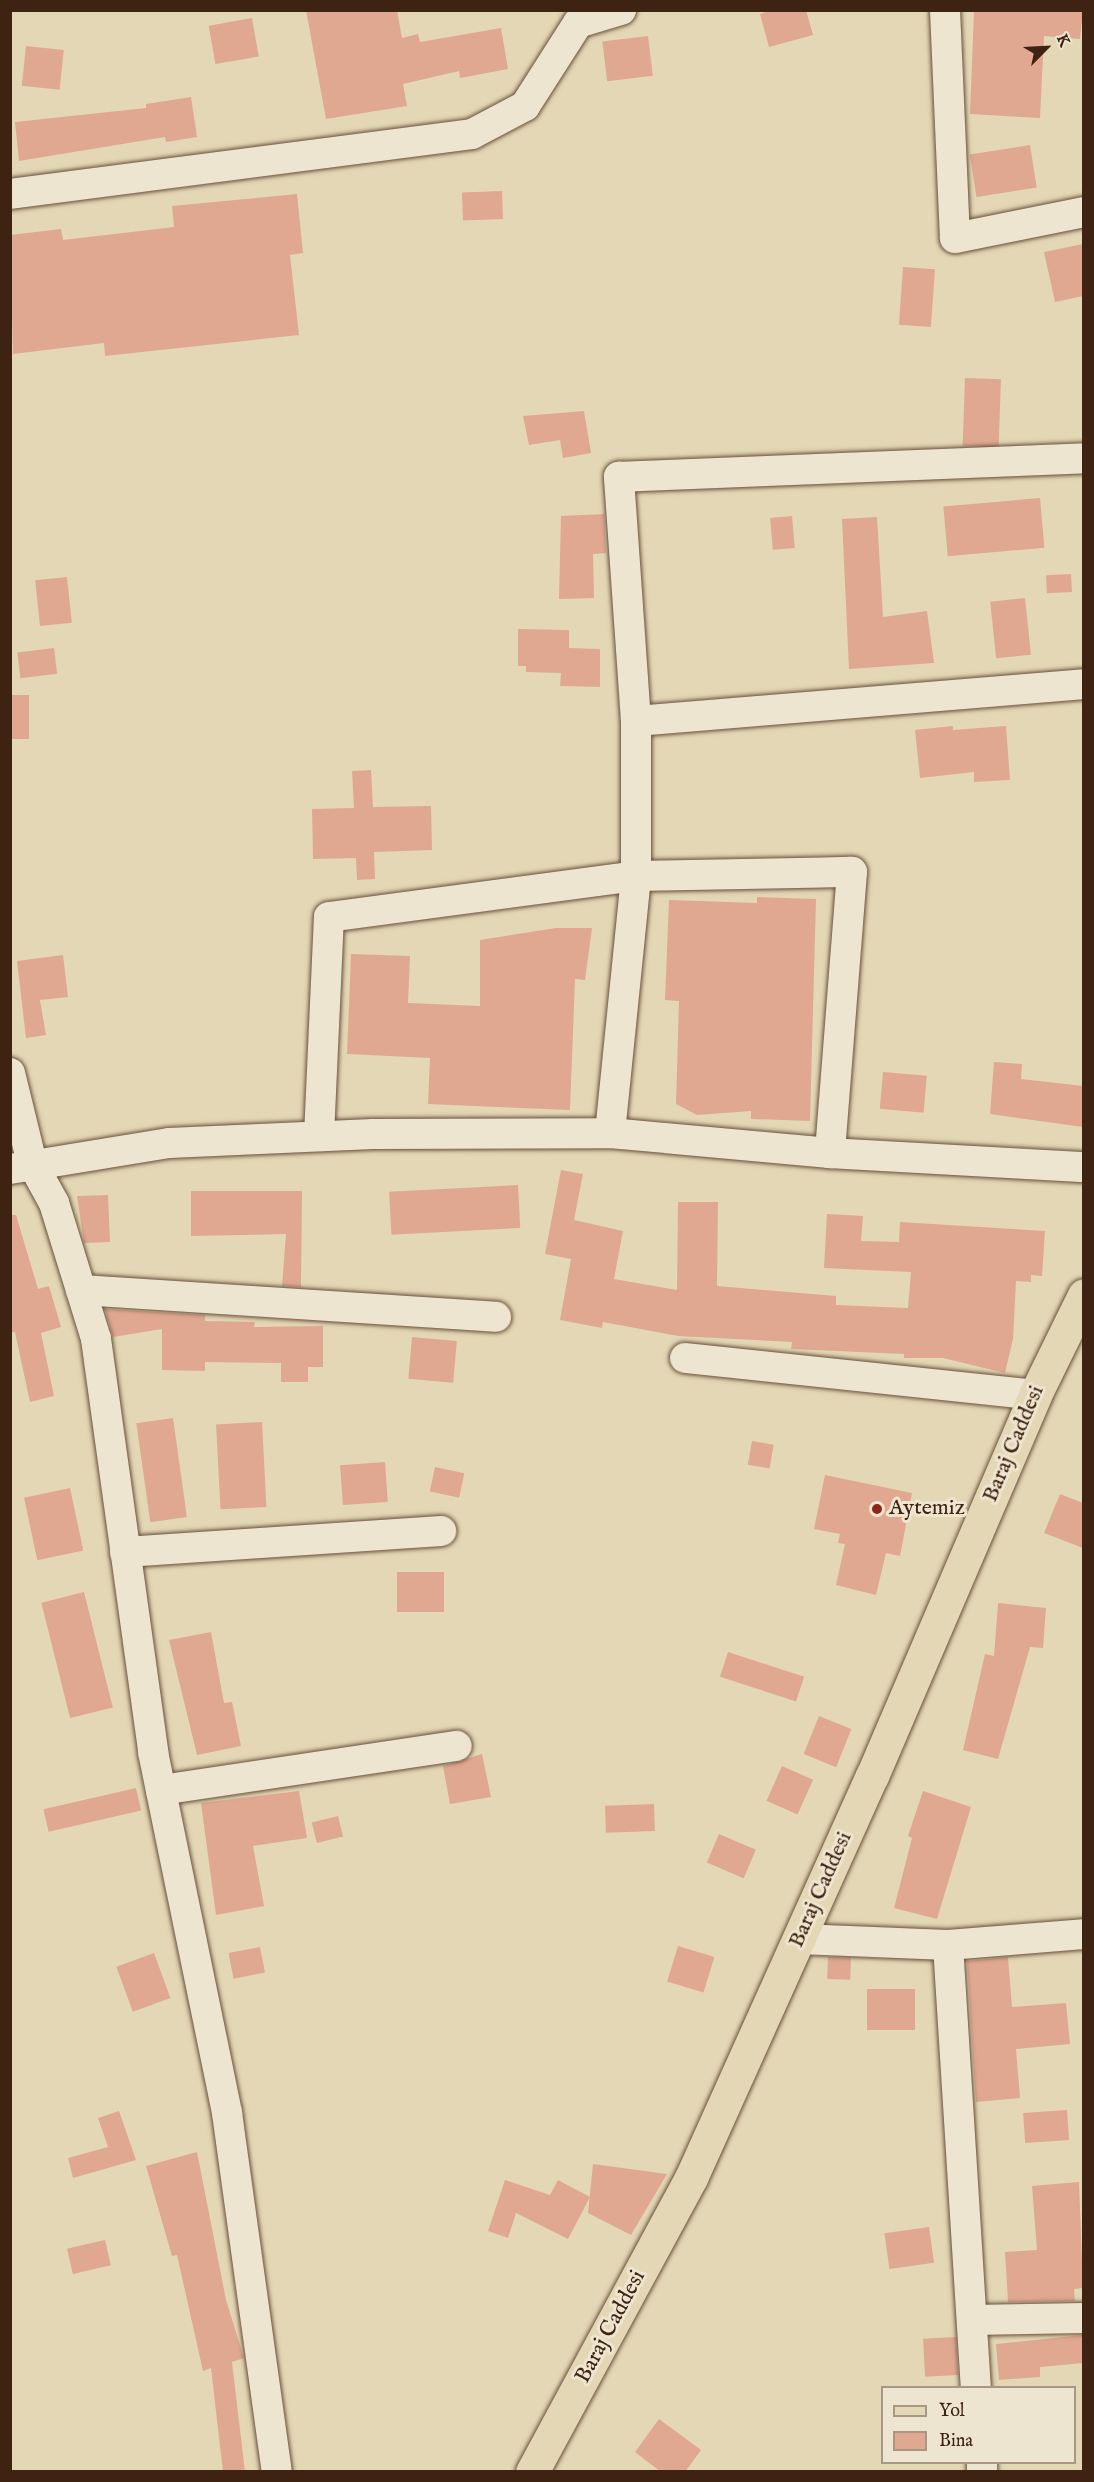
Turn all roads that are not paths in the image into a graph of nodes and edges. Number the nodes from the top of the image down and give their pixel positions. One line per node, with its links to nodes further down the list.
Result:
1 (621, 10): 3 (street)
2 (945, 10): 4 (street)
3 (10, 194)
4 (1083, 212)
5 (1083, 458): 7 (street)
6 (1083, 684): 7 (street)
7 (636, 721): 8 (street)
8 (636, 876): 10 (street); 11 (street); 12 (street)
9 (10, 1073): 13 (street)
10 (610, 1133): 11 (street); 12 (street)
11 (319, 1136): 13 (street)
12 (830, 1153): 14 (street)
13 (21, 1166): 15 (street)
14 (1083, 1167)
15 (81, 1290): 17 (street); 21 (street)
16 (1083, 1295): 19 (main road, Baraj Caddesi)
17 (495, 1317)
18 (684, 1358): 19 (street)
19 (1035, 1395): 25 (main road, Baraj Caddesi)
20 (441, 1531): 21 (street)
21 (125, 1552): 23 (street)
22 (457, 1746): 23 (street)
23 (161, 1790): 31 (street)
24 (1083, 1934): 26 (street)
25 (799, 1940): 26 (street); 30 (main road, Baraj Caddesi)
26 (948, 1945): 28 (street)
27 (1083, 2318): 28 (street)
28 (972, 2320): 29 (street)
29 (976, 2386)
30 (536, 2470)
31 (277, 2472)

